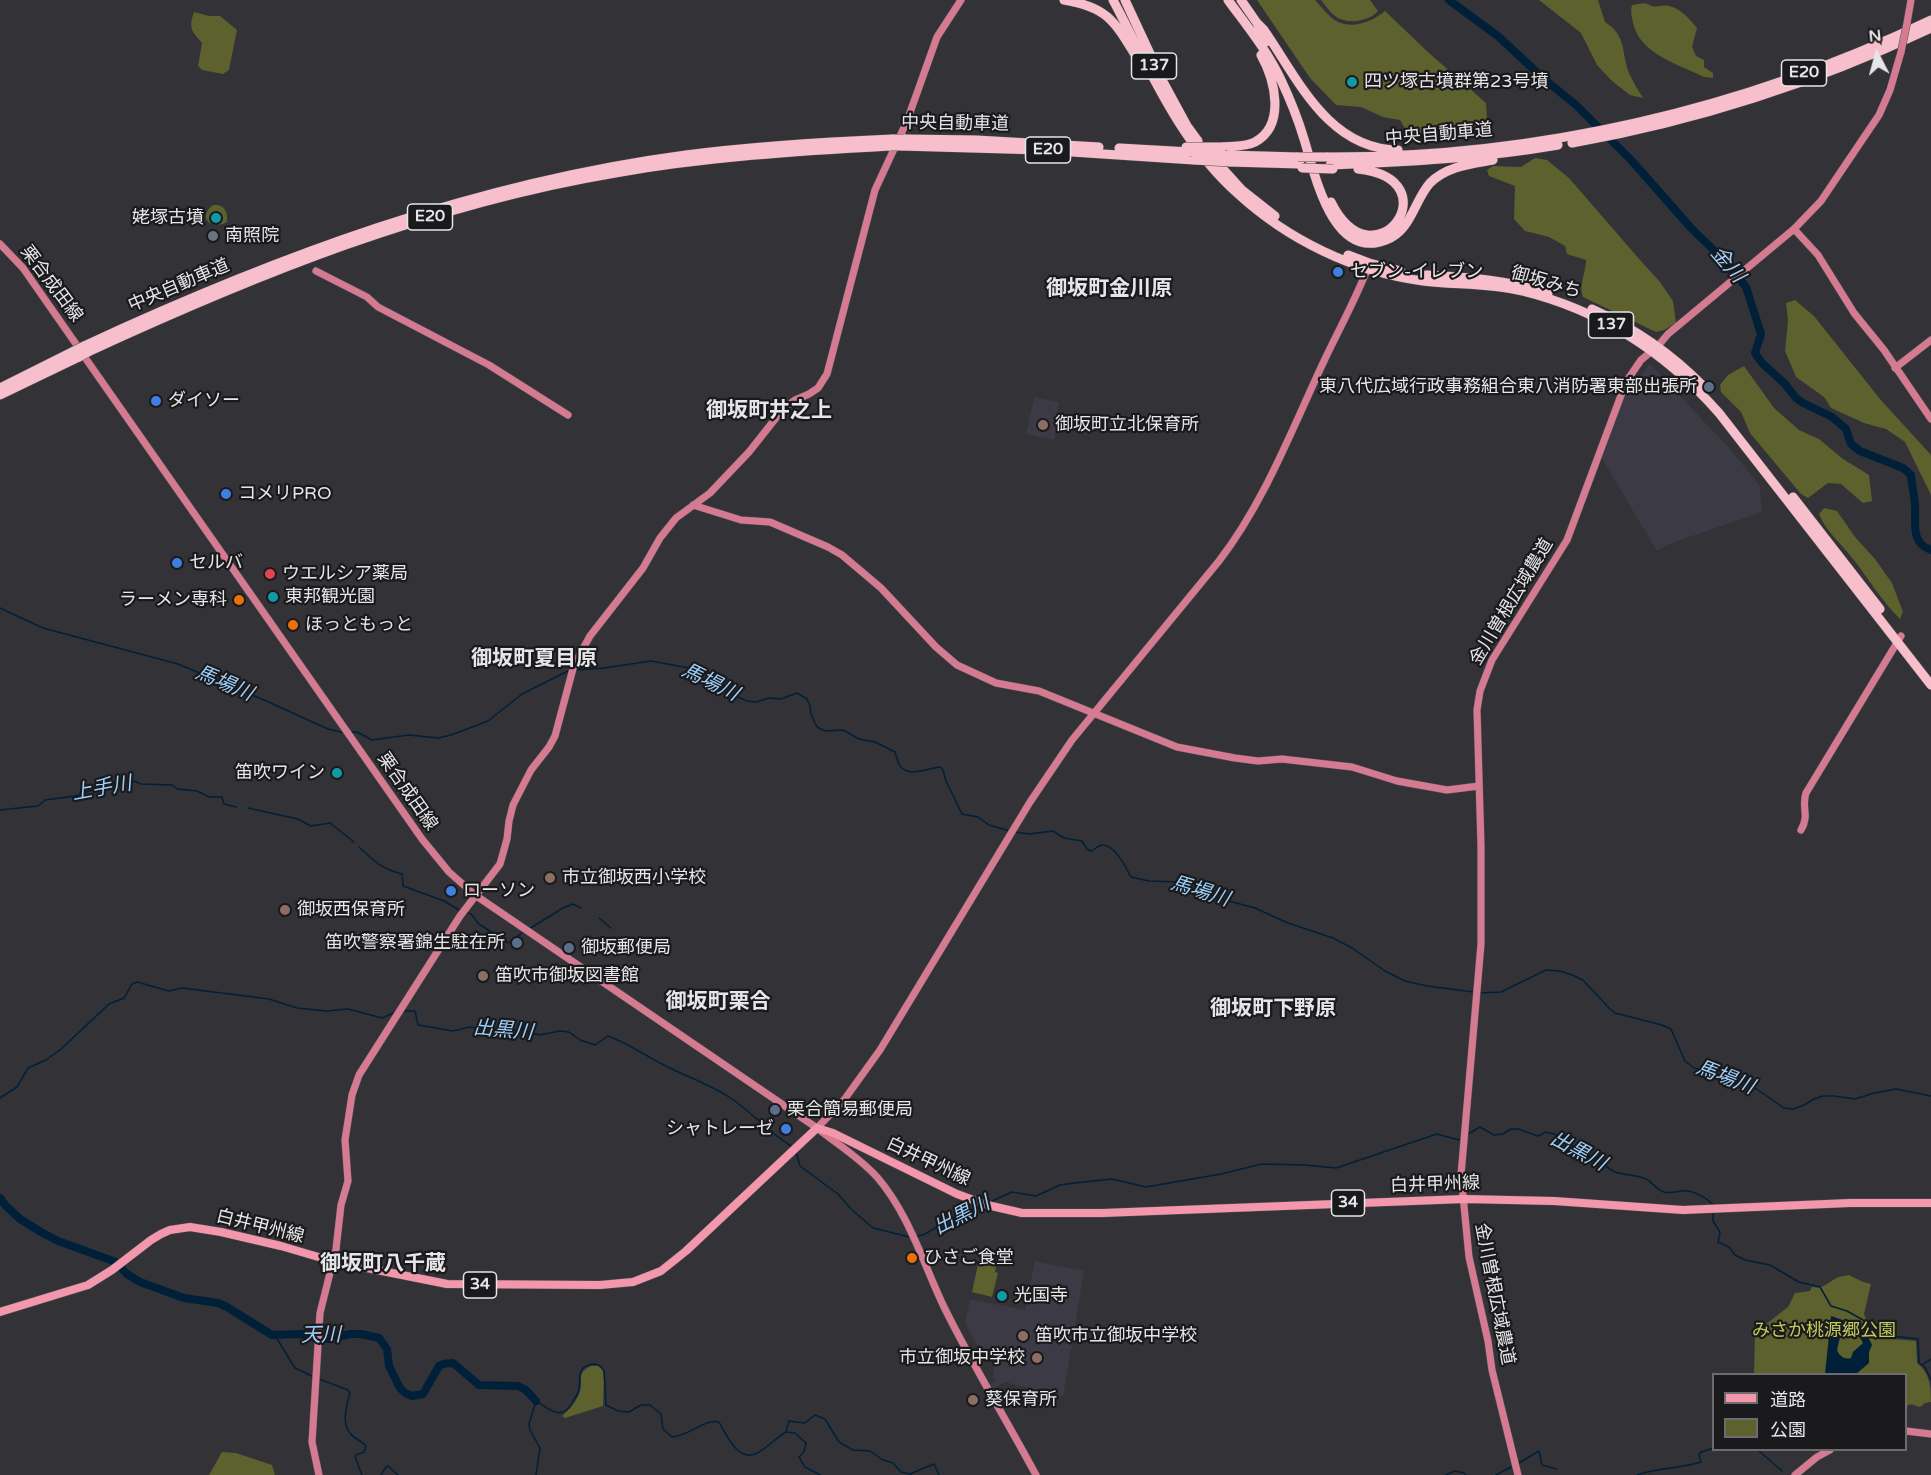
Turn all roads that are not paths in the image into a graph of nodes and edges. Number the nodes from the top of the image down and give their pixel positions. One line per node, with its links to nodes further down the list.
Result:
1 (961, 0): 33 (street)
2 (1064, 0): 13 (highway)
3 (1113, 0): 13 (highway, 御坂みち / 137)
4 (1120, 0): 13 (highway, 御坂みち / 137)
5 (1125, 0): 13 (highway)
6 (1228, 0): 11 (highway)
7 (1242, 0): 10 (highway)
8 (1911, 0): 21 (street, 金川曽根広域農道, bridge)
9 (1931, 20): 14 (highway, 中央自動車道 / E20)
10 (1257, 23): 16 (highway); 20 (highway)
11 (1248, 27): 16 (highway); 18 (highway)
12 (1931, 28): 14 (highway, 中央自動車道 / E20)
13 (1162, 89): 23 (highway, 御坂みち / 137)
14 (1674, 118): 16 (highway, 中央自動車道 / E20); 16 (highway, 中央自動車道 / E20)
15 (902, 143): 17 (highway, 中央自動車道 / E20); 17 (highway, 中央自動車道 / E20); 27 (highway, 中央自動車道 / E20, bridge)
16 (1516, 150): 20 (highway, 中央自動車道 / E20)
17 (1190, 153): 18 (highway, 中央自動車道 / E20, bridge); 18 (highway, bridge)
18 (1226, 154): 19 (highway, 中央自動車道 / E20); 19 (highway, 中央自動車道 / E20)
19 (1300, 163): 20 (highway, 中央自動車道 / E20, bridge)
20 (1330, 164)
21 (1794, 229): 26 (street, 金川曽根広域農道); 28 (street)
22 (0, 244): 27 (street, 栗合成田線)
23 (1368, 267): 26 (highway, 御坂みち / 137); 37 (street)
24 (316, 271): 31 (street)
25 (1931, 340): 28 (street)
26 (1656, 348): 34 (highway, 御坂みち / 137); 38 (street, 金川曽根広域農道)
27 (81, 352): 29 (highway, 中央自動車道 / E20); 30 (highway, 中央自動車道 / E20); 40 (street, 栗合成田線)
28 (1895, 368): 32 (street)
29 (0, 388)
30 (0, 395)
31 (568, 415)
32 (1931, 419)
33 (693, 506): 37 (street); 40 (street)
34 (1899, 638): 35 (highway, 御坂みち / 137); 36 (highway, 御坂みち / 137); 39 (street)
35 (1931, 676)
36 (1931, 685)
37 (1095, 713): 38 (street); 41 (street)
38 (1479, 786): 42 (street, 金川曽根広域農道)
39 (1801, 830)
40 (475, 895): 41 (street, 栗合成田線); 44 (street)
41 (817, 1128): 42 (main road, 白井甲州線 / 34); 44 (main road, 白井甲州線 / 34); 50 (street, 栗合成田線)
42 (1464, 1199): 43 (main road, 白井甲州線 / 34); 51 (street, 金川曽根広域農道)
43 (1931, 1203)
44 (332, 1262): 45 (main road, 白井甲州線 / 34); 49 (street)
45 (0, 1312)
46 (1907, 1431): 47 (street)
47 (1931, 1434)
48 (1827, 1451): 52 (street)
49 (319, 1475)
50 (1036, 1475)
51 (1518, 1475)
52 (1795, 1475)

